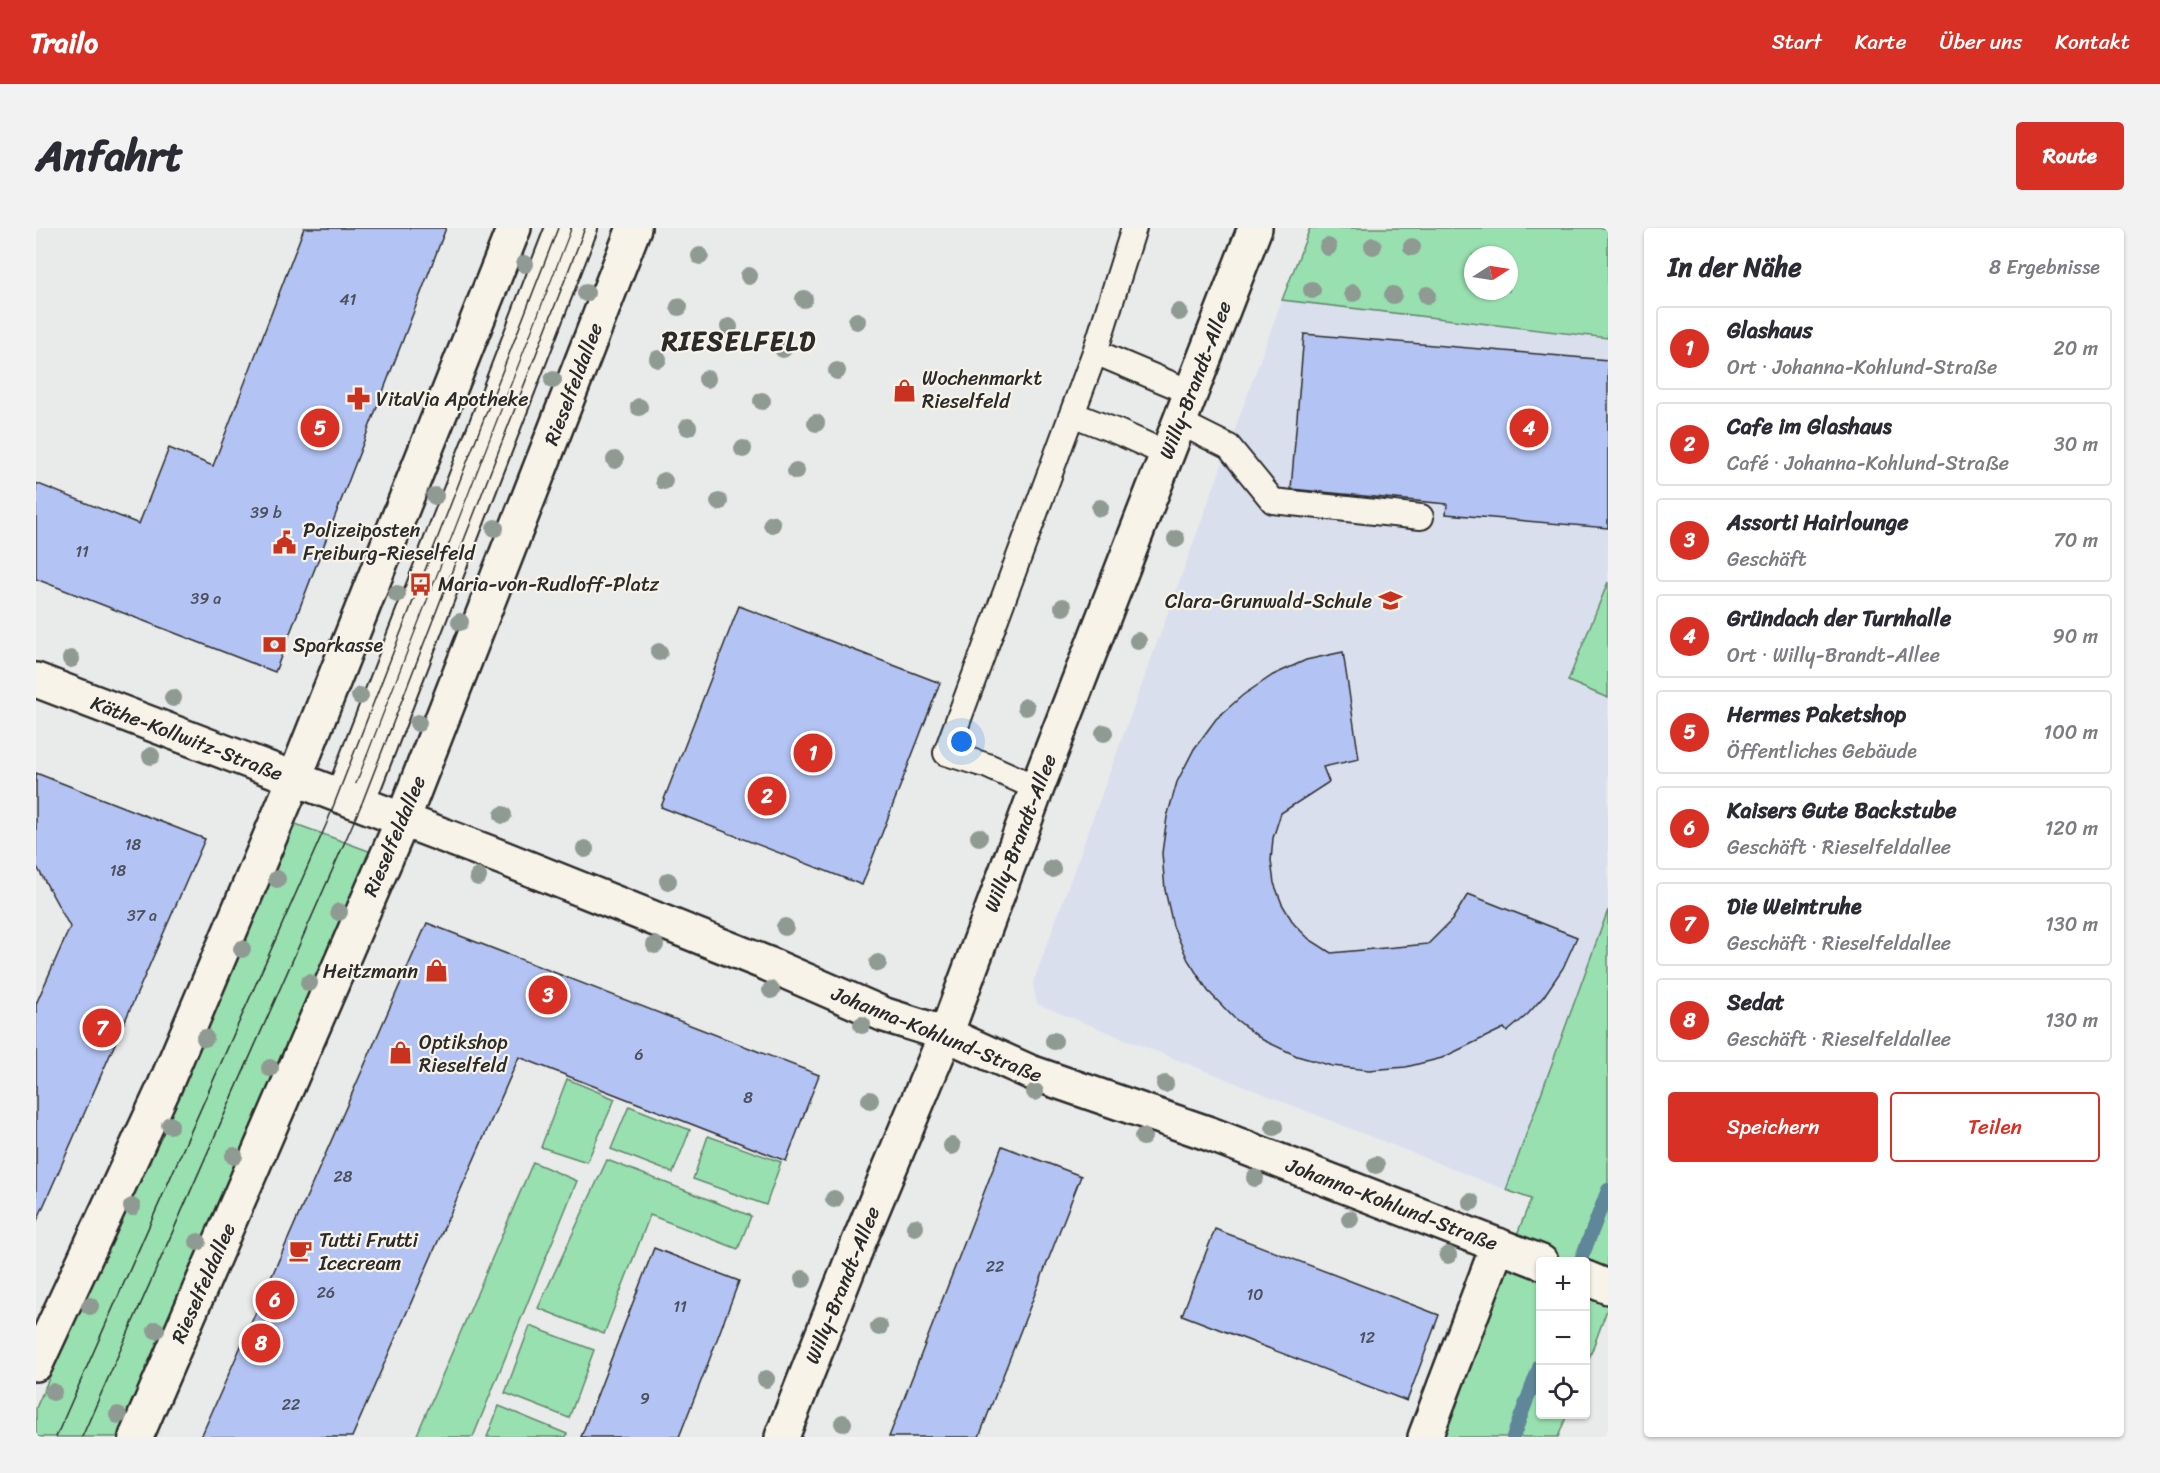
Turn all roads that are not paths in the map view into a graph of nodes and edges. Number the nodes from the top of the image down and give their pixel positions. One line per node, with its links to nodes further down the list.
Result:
1 (514, 228): 13 (street)
2 (558, 228): 15 (lane)
3 (585, 228): 15 (lane)
4 (634, 228): 16 (street, Rieselfeldallee)
5 (1134, 228): 7 (lane)
6 (1255, 228): 8 (street, Willy-Brandt-Allee)
7 (1095, 352): 8 (lane); 9 (lane)
8 (1185, 407): 10 (street, Willy-Brandt-Allee); 11 (lane)
9 (1072, 414): 10 (lane); 14 (lane)
10 (1167, 454): 14 (street, Willy-Brandt-Allee)
11 (1421, 517)
12 (36, 680): 13 (street, Käthe-Kollwitz-Straße)
13 (294, 780): 15 (street, Käthe-Kollwitz-Straße); 20 (street)
14 (1037, 788): 17 (street, Willy-Brandt-Allee)
15 (350, 799): 16 (street, Johanna-Kohlund-Straße)
16 (403, 819): 17 (street, Johanna-Kohlund-Straße); 21 (street, Rieselfeldallee)
17 (946, 1034): 18 (street, Johanna-Kohlund-Straße); 22 (street, Willy-Brandt-Allee)
18 (1504, 1248): 19 (street, Johanna-Kohlund-Straße); 23 (street)
19 (1536, 1260)
20 (36, 1364)
21 (136, 1437)
22 (782, 1437)
23 (1425, 1437)

